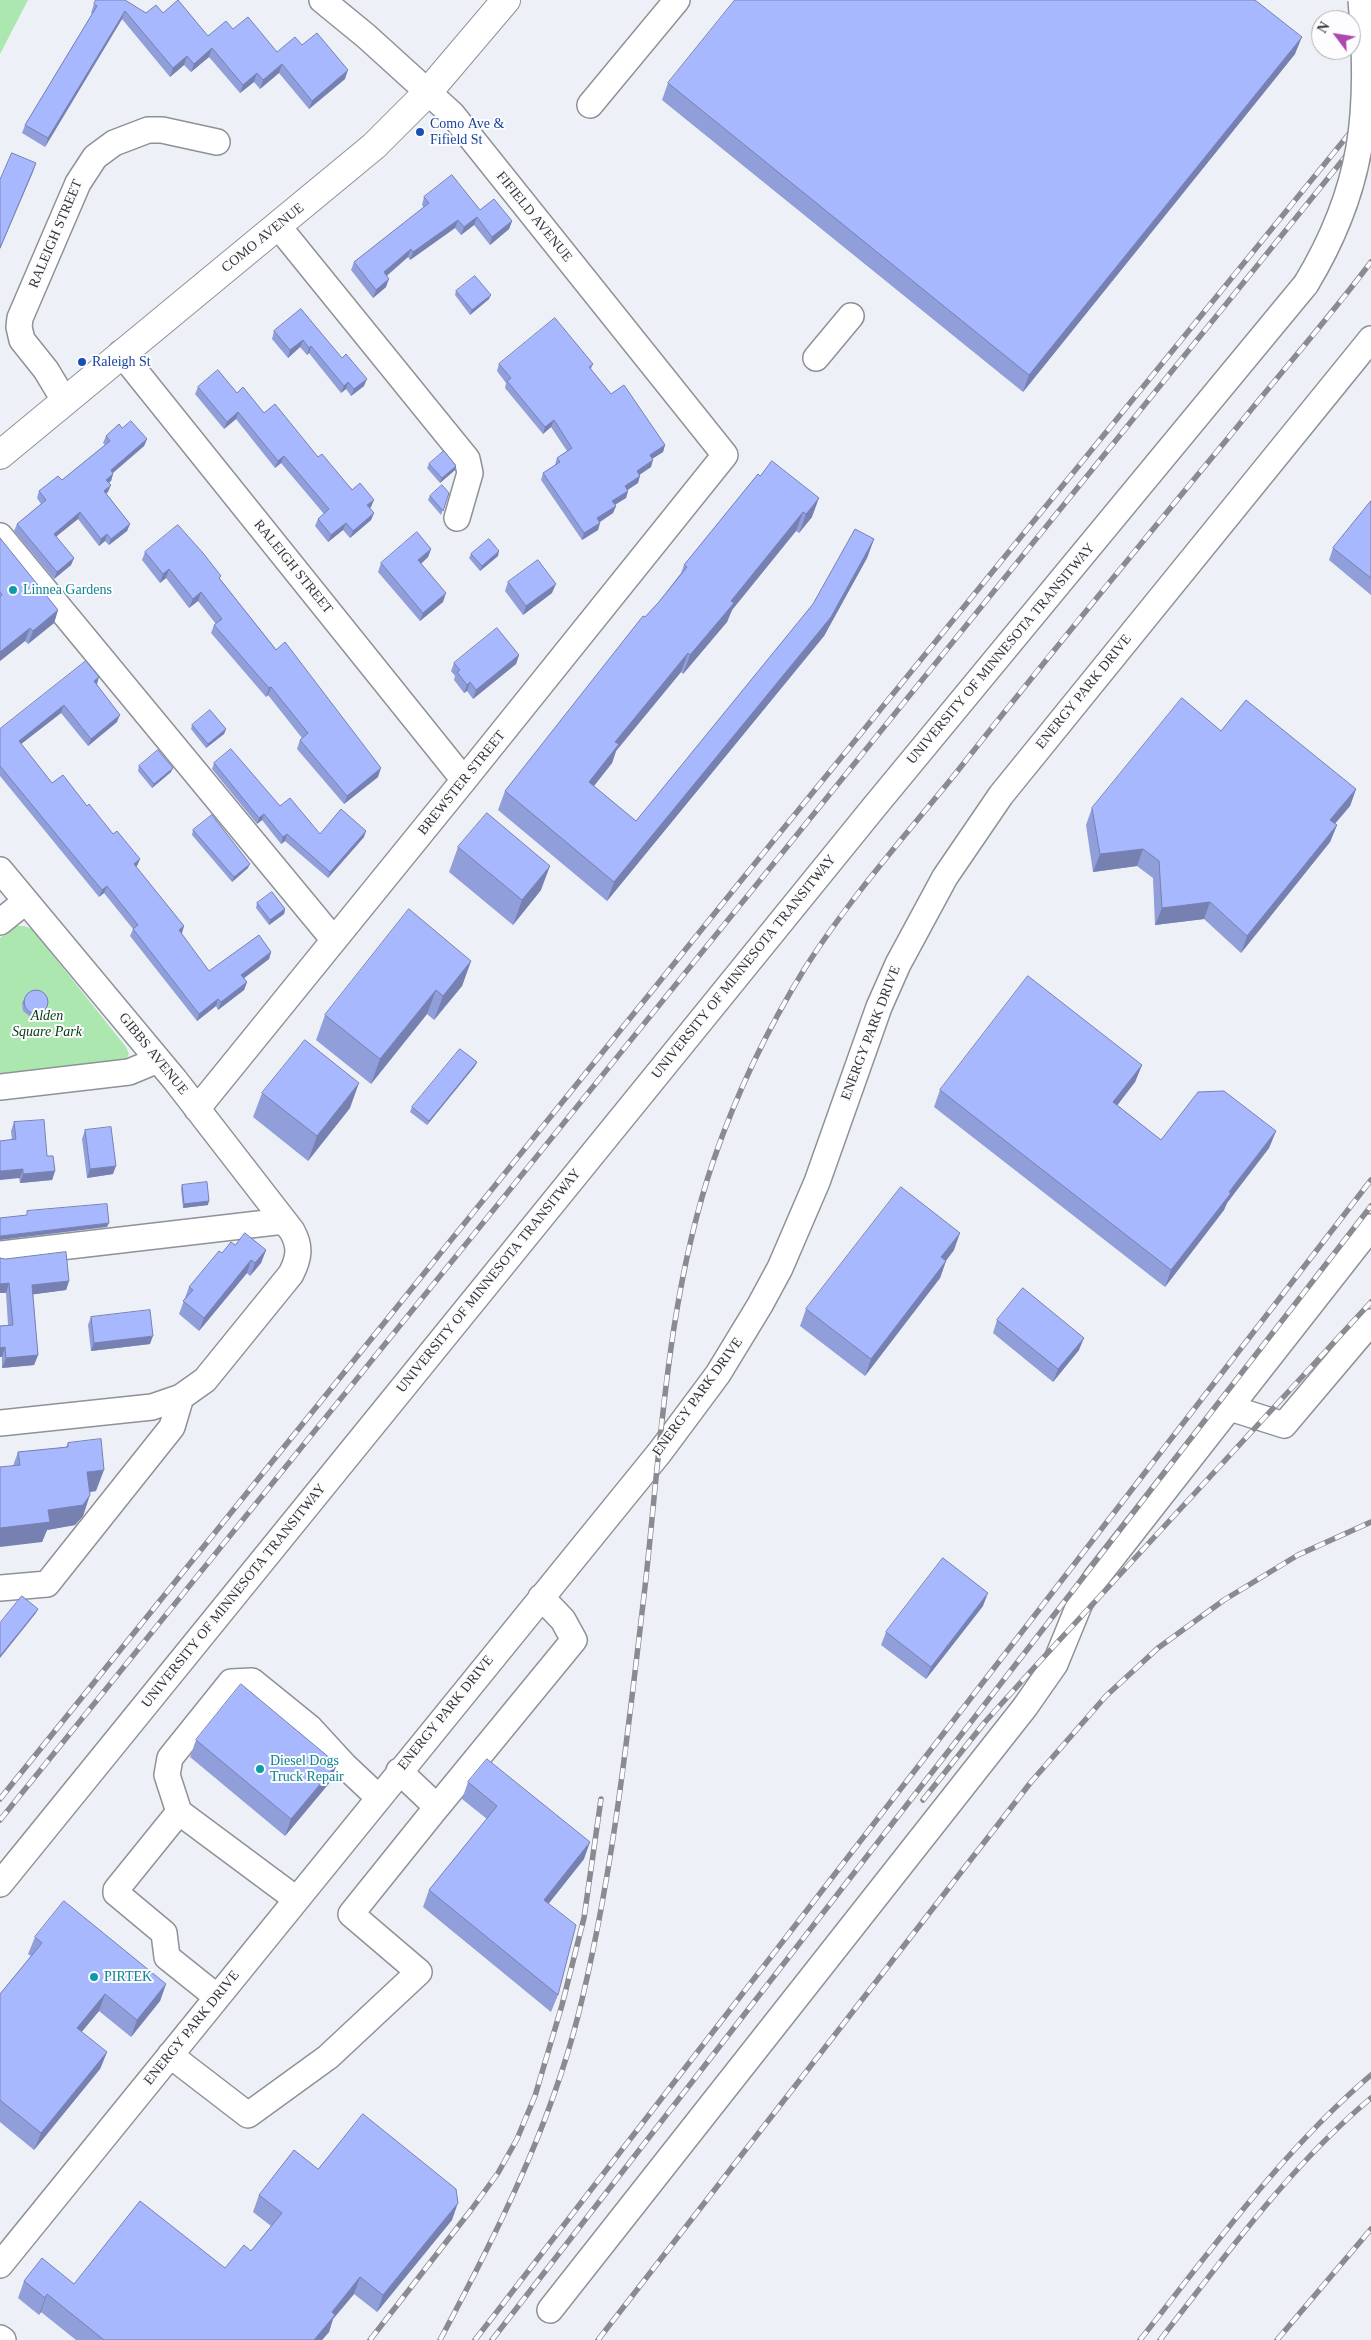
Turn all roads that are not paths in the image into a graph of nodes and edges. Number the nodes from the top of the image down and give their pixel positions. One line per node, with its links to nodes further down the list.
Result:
1 (322, 0): 5 (street, FIFIELD AVENUE)
2 (506, 0): 5 (main road, COMO AVENUE)
3 (677, 0): 6 (street)
4 (1361, 0): 39 (street, UNIVERSITY OF MINNESOTA TRANSITWAY, bridge)
5 (428, 92): 8 (main road, COMO AVENUE); 15 (street, FIFIELD AVENUE)
6 (590, 105)
7 (217, 142): 13 (street, RALEIGH STREET)
8 (278, 226): 11 (main road, COMO AVENUE); 16 (street)
9 (850, 316): 12 (street)
10 (1371, 339): 34 (street, ENERGY PARK DRIVE)
11 (121, 353): 13 (main road, COMO AVENUE); 18 (street, RALEIGH STREET)
12 (816, 358)
13 (64, 400): 14 (main road, COMO AVENUE)
14 (0, 455)
15 (725, 455): 18 (street, BREWSTER STREET)
16 (457, 518)
17 (0, 536): 22 (street)
18 (464, 780): 22 (street, BREWSTER STREET)
19 (0, 870): 20 (street, GIBBS AVENUE)
20 (26, 901): 21 (street); 23 (street, GIBBS AVENUE)
21 (0, 922)
22 (334, 940): 25 (street, BREWSTER STREET)
23 (158, 1060): 24 (street); 25 (street, GIBBS AVENUE)
24 (0, 1087)
25 (197, 1109): 26 (street, GIBBS AVENUE)
26 (284, 1221): 28 (street); 30 (street, GIBBS AVENUE)
27 (1371, 1227): 31 (street)
28 (0, 1254)
29 (1371, 1322): 31 (street)
30 (181, 1397): 32 (street); 33 (street)
31 (1230, 1408): 44 (street)
32 (0, 1423)
33 (0, 1588)
34 (541, 1597): 35 (street, ENERGY PARK DRIVE); 37 (street)
35 (399, 1771): 36 (street, ENERGY PARK DRIVE); 37 (street)
36 (378, 1797): 38 (street); 40 (street, ENERGY PARK DRIVE)
37 (437, 1807): 42 (street)
38 (180, 1812): 40 (street); 41 (street)
39 (0, 1884)
40 (296, 1899): 41 (street, ENERGY PARK DRIVE)
41 (217, 1997): 42 (street, ENERGY PARK DRIVE)
42 (170, 2055): 43 (street, ENERGY PARK DRIVE)
43 (0, 2265)
44 (550, 2310)

